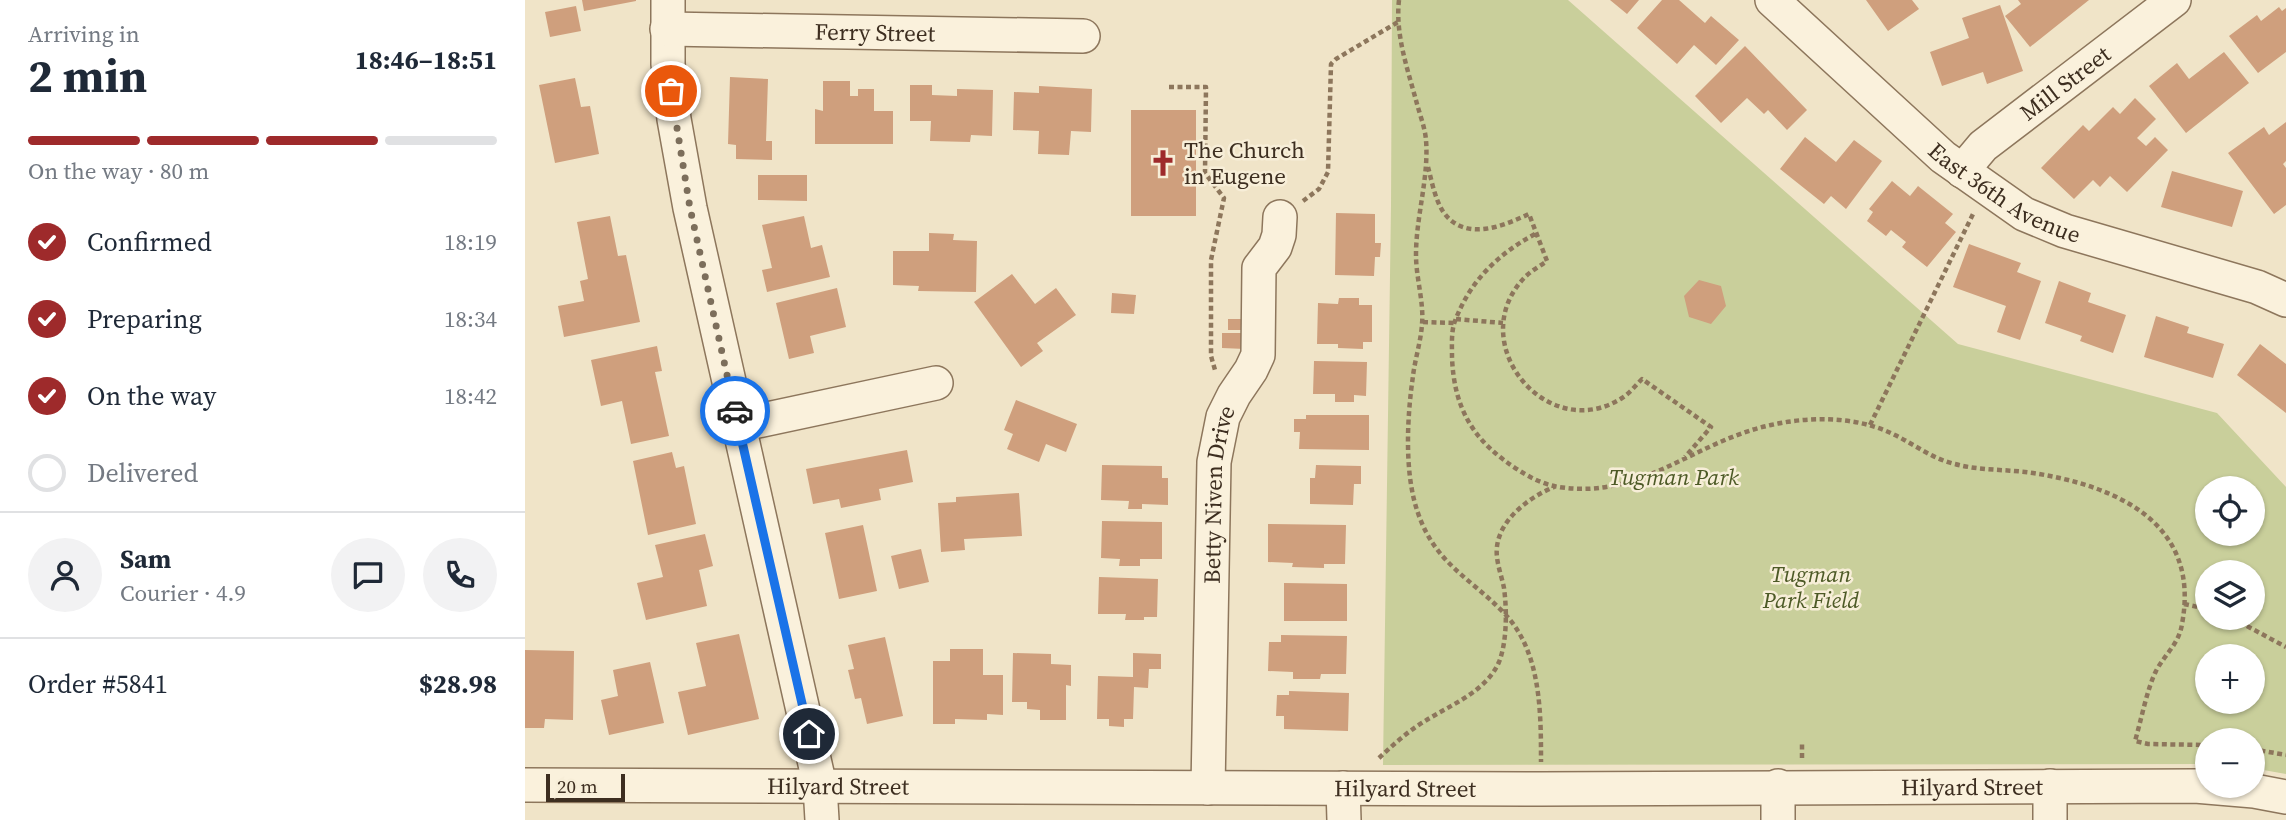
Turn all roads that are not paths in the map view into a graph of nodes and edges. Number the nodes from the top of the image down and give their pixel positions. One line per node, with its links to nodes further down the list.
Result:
1 (1772, 0): 5 (street, East 36th Avenue)
2 (2174, 0): 5 (street, Mill Street)
3 (668, 14): 4 (street, Ferry Street); 9 (street)
4 (1083, 36)
5 (1974, 179): 7 (street, East 36th Avenue)
6 (1280, 217): 14 (street, Betty Niven Drive)
7 (2286, 299)
8 (936, 383): 9 (street)
9 (739, 425): 11 (street)
10 (525, 785): 11 (street, Hilyard Street)
11 (820, 786): 14 (street, Hilyard Street); 17 (street)
12 (1778, 786): 13 (street, Hilyard Street); 16 (street, Hilyard Street); 18 (street)
13 (2050, 786): 15 (street, Hilyard Street); 19 (street)
14 (1208, 788): 16 (street, Hilyard Street)
15 (2286, 797)
16 (1344, 804)
17 (823, 820)
18 (1778, 820)
19 (2050, 820)

